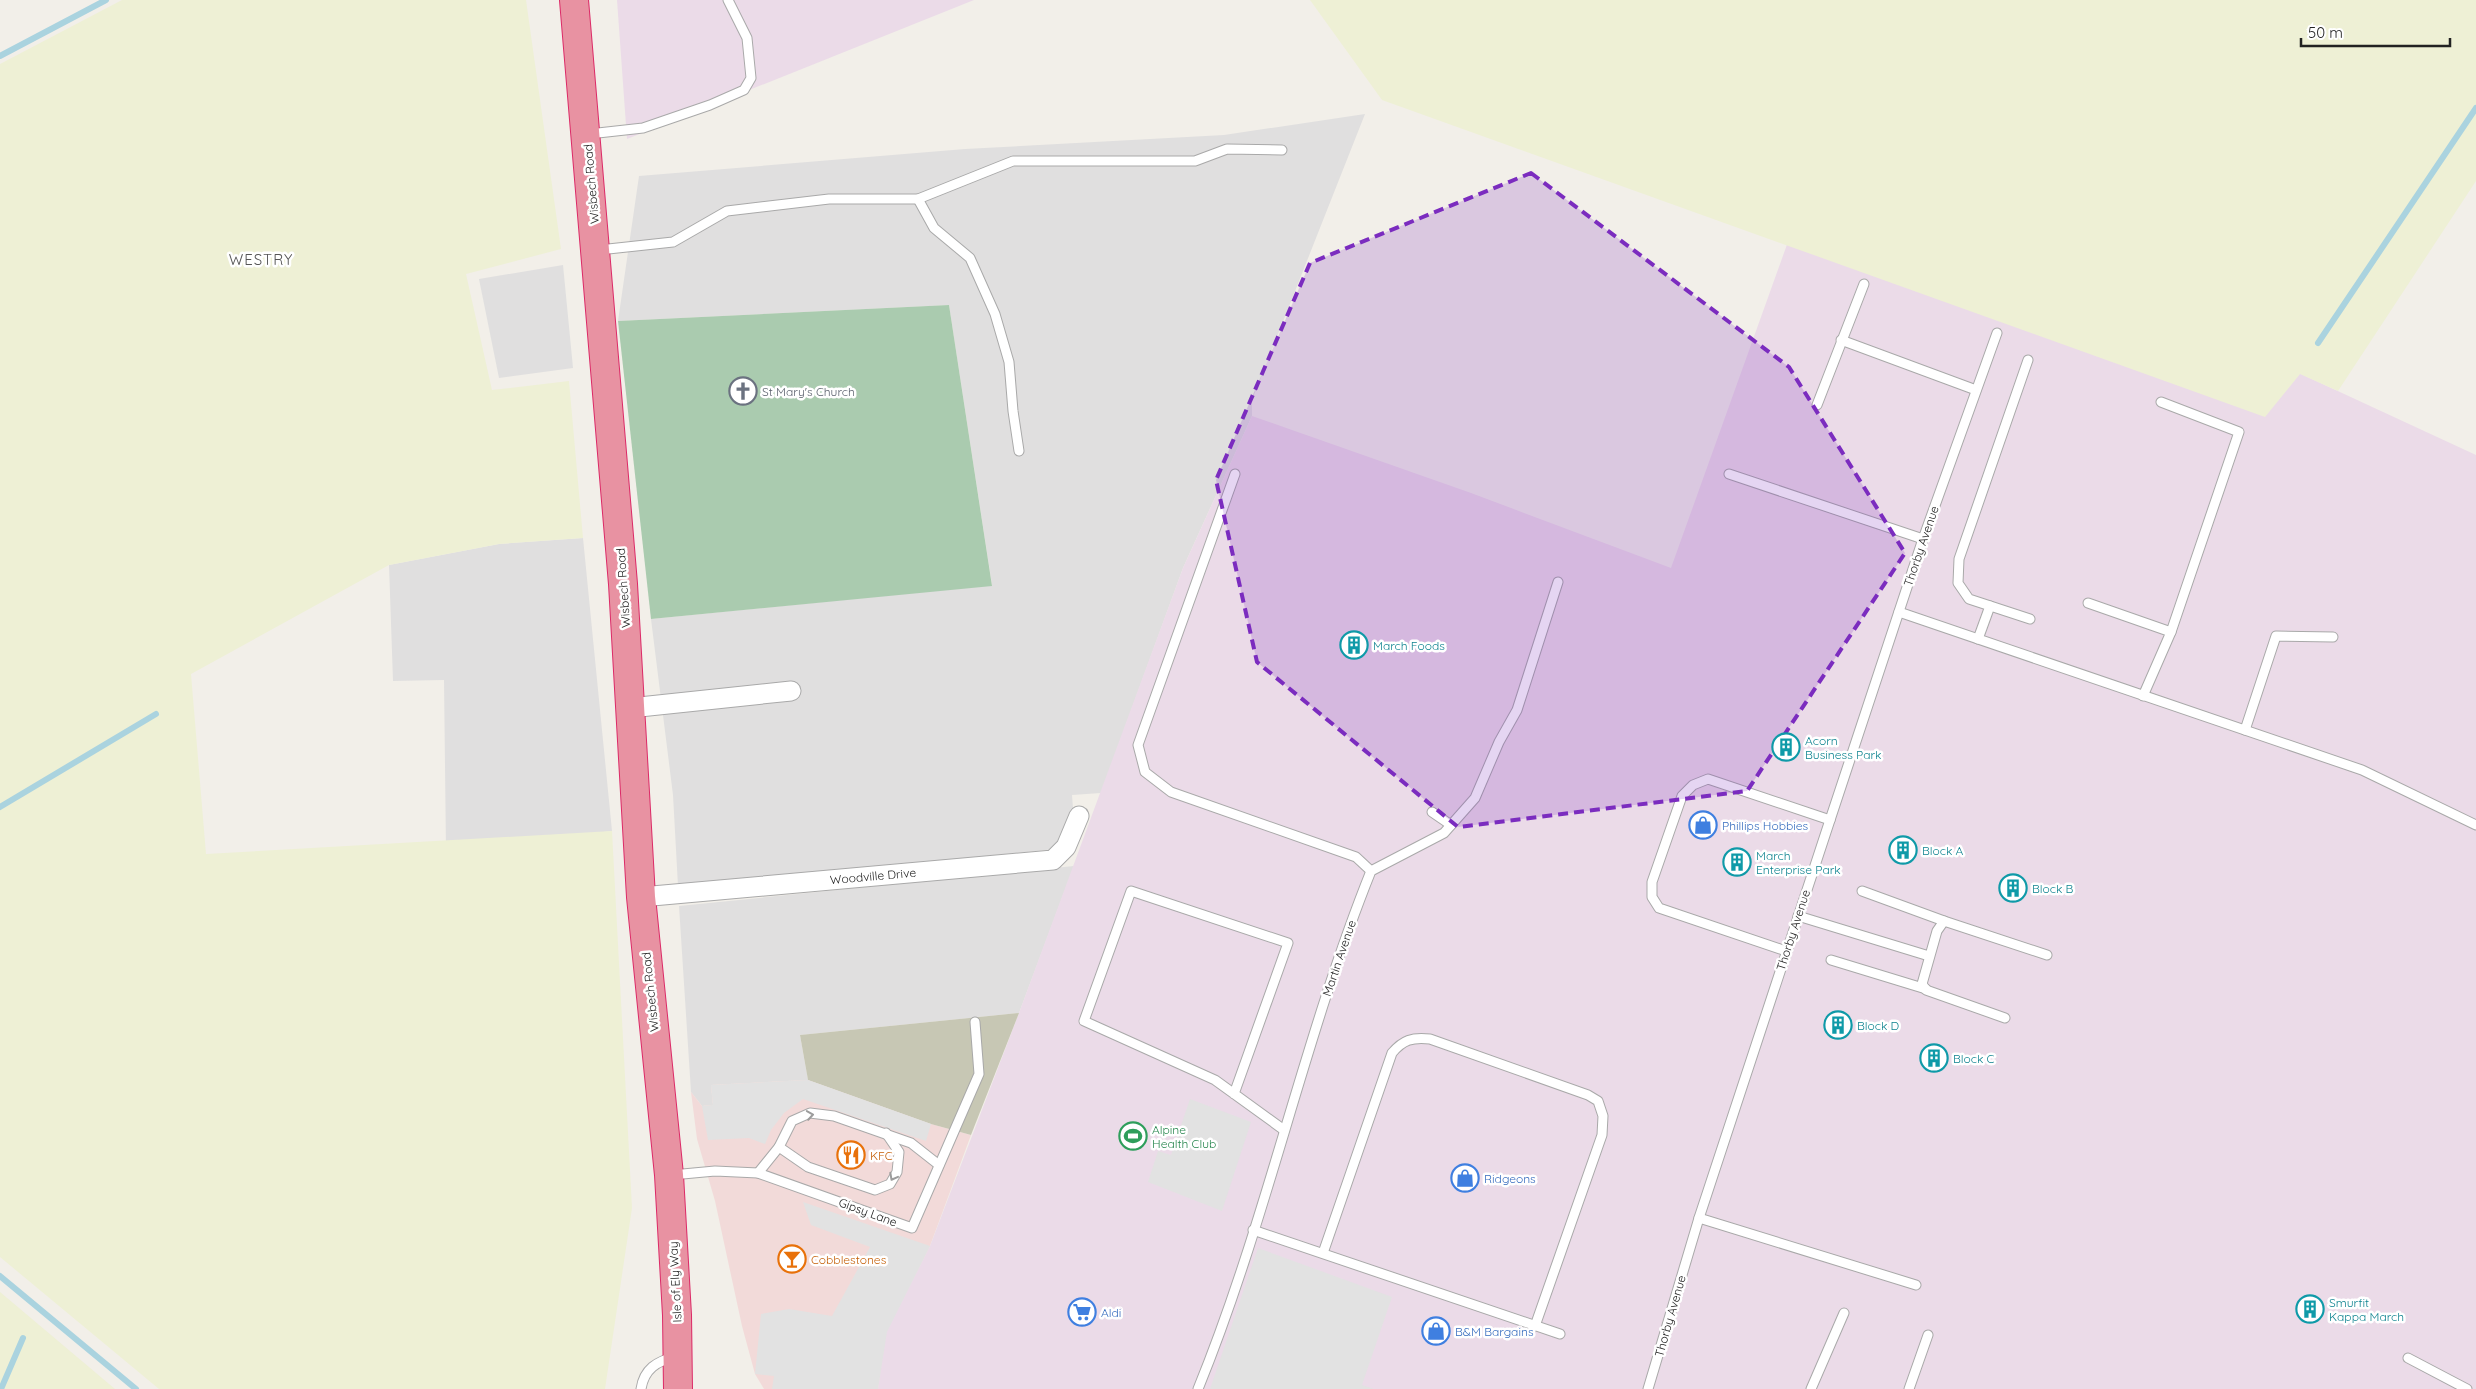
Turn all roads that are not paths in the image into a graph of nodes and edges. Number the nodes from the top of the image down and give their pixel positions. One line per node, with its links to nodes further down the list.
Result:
1 (574, 0): 3 (highway, Wisbech Road)
2 (728, 0): 3 (lane)
3 (586, 134): 6 (highway, Wisbech Road)
4 (1282, 150): 5 (lane)
5 (918, 199): 6 (lane); 14 (lane)
6 (596, 250): 28 (highway, Wisbech Road)
7 (1864, 284): 9 (lane)
8 (1997, 333): 11 (lane, Thorby Avenue)
9 (1841, 340): 11 (lane); 13 (lane)
10 (2028, 360): 20 (lane)
11 (1976, 390): 17 (lane, Thorby Avenue)
12 (2161, 402): 23 (lane)
13 (1817, 405)
14 (1019, 451)
15 (1235, 474): 35 (lane)
16 (1729, 474): 17 (lane)
17 (1923, 539): 21 (lane, Thorby Avenue)
18 (1558, 582): 33 (lane)
19 (2088, 603): 23 (lane)
20 (1990, 606): 22 (lane); 25 (lane)
21 (1899, 612): 25 (lane); 32 (lane, Thorby Avenue)
22 (2030, 619)
23 (2171, 632): 27 (lane)
24 (2333, 637): 29 (lane)
25 (1978, 639): 27 (lane)
26 (791, 691): 28 (street)
27 (2143, 696): 29 (lane)
28 (630, 708): 37 (highway, Wisbech Road)
29 (2245, 730): 34 (lane)
30 (1432, 812): 33 (lane)
31 (1079, 816): 37 (street, Woodville Drive)
32 (1830, 820): 38 (lane, Thorby Avenue); 40 (lane)
33 (1451, 825): 35 (lane)
34 (2476, 825)
35 (1371, 871): 48 (lane, Martin Avenue)
36 (1862, 891): 39 (lane)
37 (641, 897): 53 (highway, Wisbech Road)
38 (1798, 916): 40 (lane, Thorby Avenue); 42 (lane)
39 (1944, 921): 41 (lane); 42 (lane)
40 (1786, 952): 54 (lane, Thorby Avenue)
41 (2047, 955)
42 (1929, 956): 44 (lane)
43 (1831, 960): 44 (lane)
44 (1926, 990): 45 (lane)
45 (2005, 1018)
46 (975, 1022): 51 (lane, Gipsy Lane)
47 (1234, 1094): 47 (lane); 48 (lane)
48 (1284, 1130): 55 (lane, Martin Avenue)
49 (886, 1133): 50 (lane, one-way to 49); 50 (lane, one-way to 50); 51 (lane)
50 (779, 1147): 52 (lane)
51 (939, 1164): 52 (lane, Gipsy Lane)
52 (758, 1173): 53 (lane, Gipsy Lane)
53 (669, 1175): 62 (highway, Isle of Ely Way)
54 (1699, 1218): 57 (lane); 67 (lane, Thorby Avenue)
55 (1253, 1230): 56 (lane); 66 (lane, Martin Avenue)
56 (1323, 1253): 59 (lane); 59 (lane)
57 (1916, 1285)
58 (1844, 1313): 68 (lane)
59 (1535, 1326): 60 (lane)
60 (1560, 1334)
61 (1928, 1335): 69 (lane)
62 (678, 1357): 64 (lane); 65 (highway, Isle of Ely Way)
63 (2408, 1358): 70 (lane)
64 (641, 1389)
65 (678, 1389)
66 (1198, 1389)
67 (1648, 1389)
68 (1811, 1389)
69 (1909, 1389)
70 (2467, 1389)

